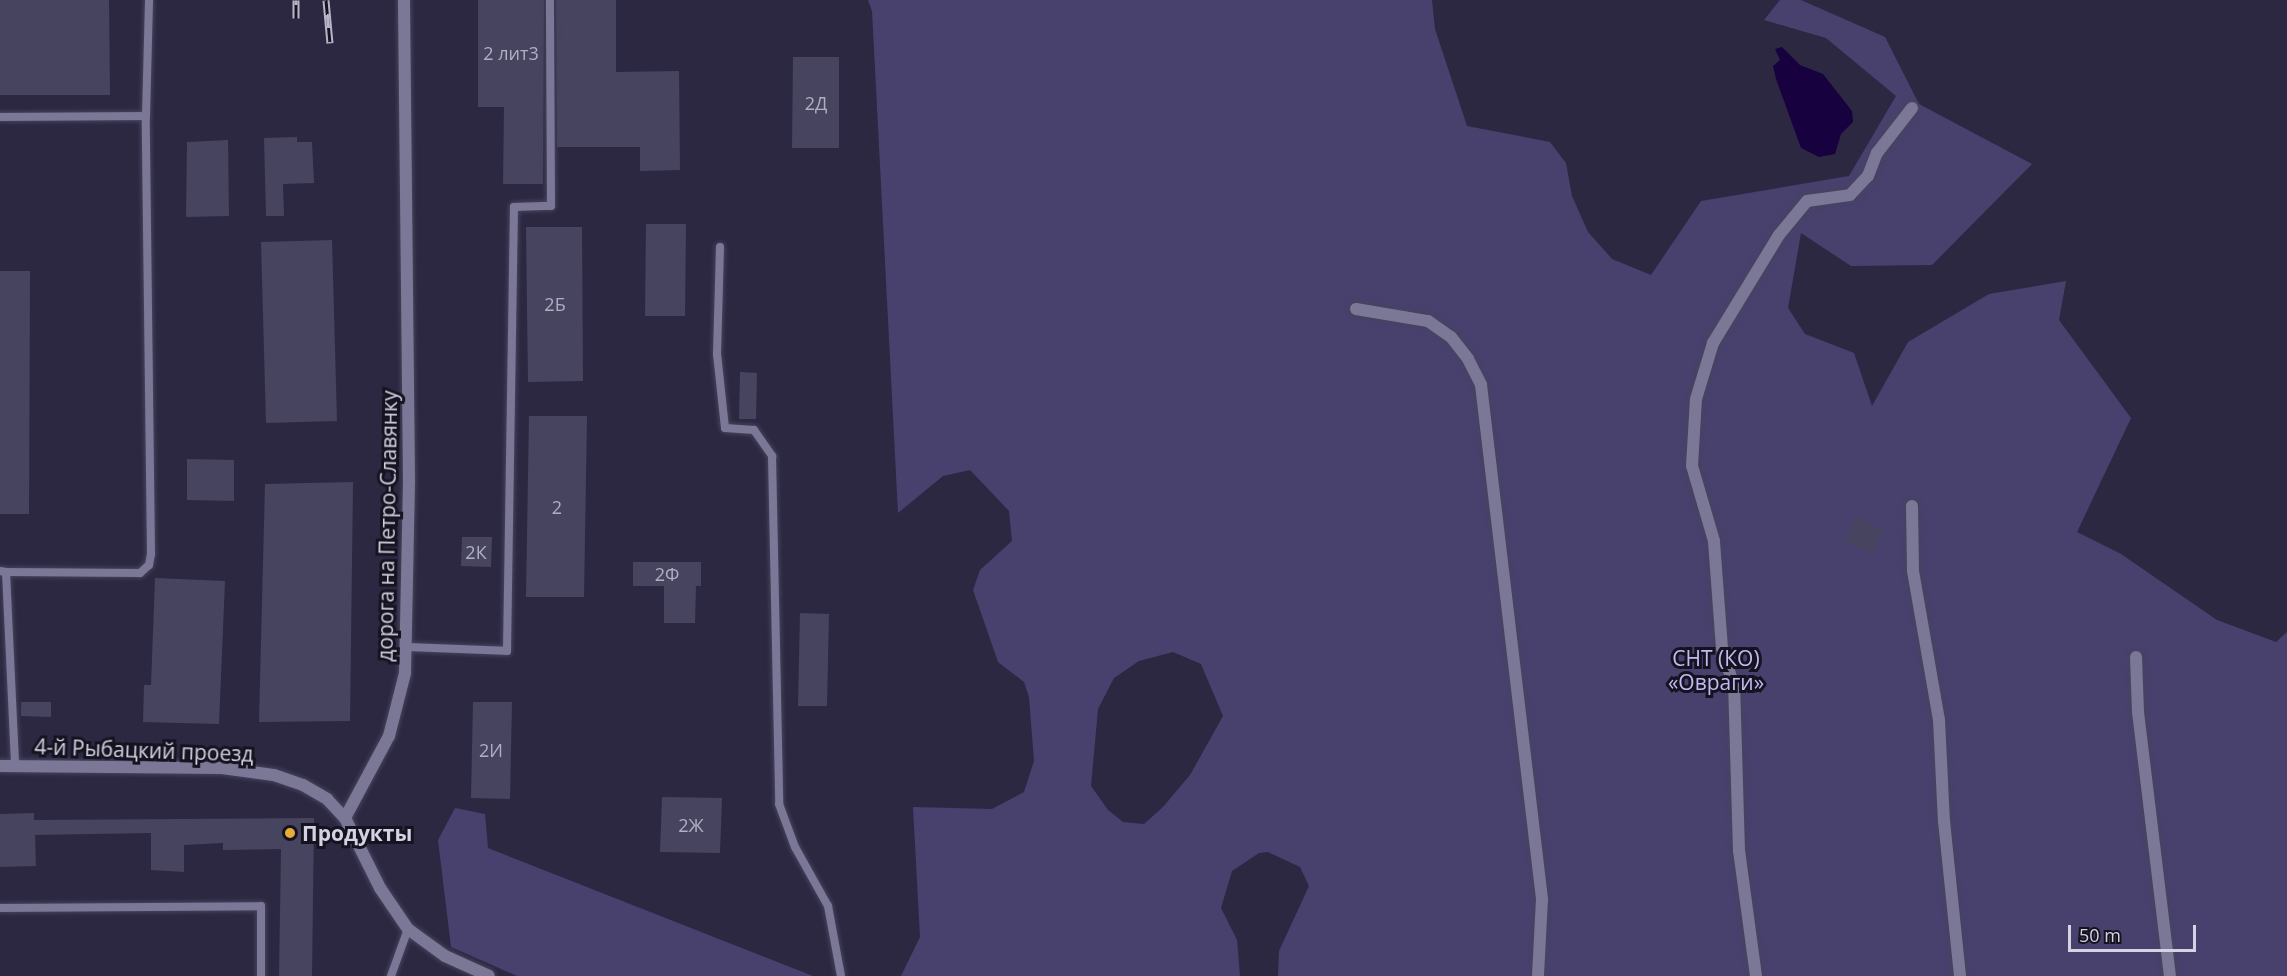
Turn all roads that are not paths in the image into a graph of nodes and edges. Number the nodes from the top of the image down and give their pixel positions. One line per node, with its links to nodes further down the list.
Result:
1 (149, 0): 5 (lane)
2 (404, 0): 11 (street, дорога на Петро-Славянку)
3 (550, 0): 11 (lane)
4 (1912, 108): 23 (street)
5 (146, 116): 6 (lane); 10 (lane)
6 (0, 117)
7 (720, 247): 21 (lane)
8 (1356, 309): 22 (street)
9 (1912, 506): 24 (street)
10 (3, 571): 14 (lane)
11 (405, 647): 15 (street, дорога на Петро-Славянку)
12 (2136, 657): 25 (street)
13 (0, 766): 14 (street, 4-й Рыбацкий проезд)
14 (15, 766): 15 (street, 4-й Рыбацкий проезд)
15 (345, 818): 17 (street)
16 (0, 908): 18 (lane)
17 (408, 929): 19 (lane); 20 (street)
18 (261, 976)
19 (391, 976)
20 (489, 976)
21 (841, 976)
22 (1538, 976)
23 (1756, 976)
24 (1960, 976)
25 (2170, 976)

